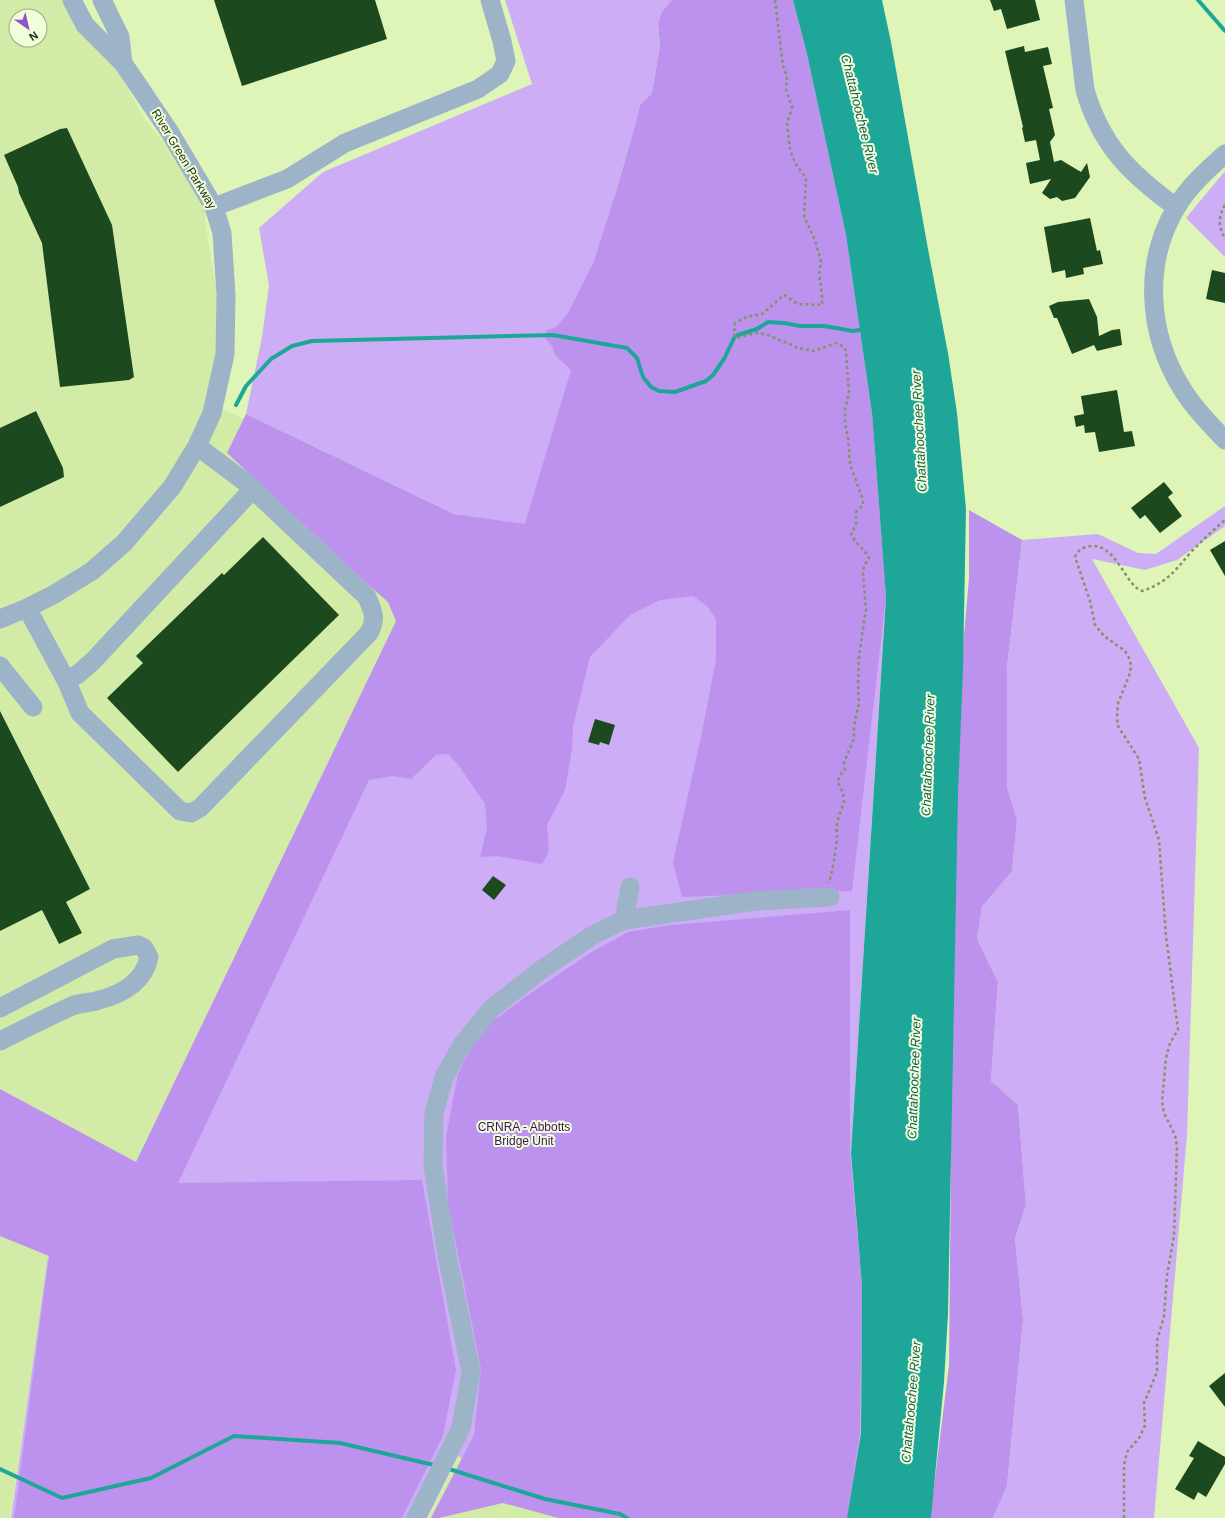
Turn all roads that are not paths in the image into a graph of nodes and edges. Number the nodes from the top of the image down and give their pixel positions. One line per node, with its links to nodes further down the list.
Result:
1 (72, 0): 5 (street, River Green Parkway)
2 (102, 0): 5 (street, River Green Parkway)
3 (490, 0): 7 (street)
4 (1074, 0): 8 (street)
5 (123, 63): 7 (street, River Green Parkway)
6 (1225, 154): 8 (street)
7 (214, 207): 10 (street, River Green Parkway)
8 (1176, 207): 9 (street)
9 (1225, 440)
10 (197, 446): 11 (street); 12 (street, River Green Parkway)
11 (253, 489): 15 (street); 15 (street)
12 (27, 608): 13 (street, River Green Parkway); 15 (street)
13 (0, 619)
14 (4, 676): 16 (street)
15 (65, 679)
16 (33, 707)
17 (630, 887): 19 (street)
18 (829, 890): 19 (street)
19 (624, 920): 22 (street)
20 (0, 1008): 21 (street)
21 (0, 1041)
22 (416, 1518)

